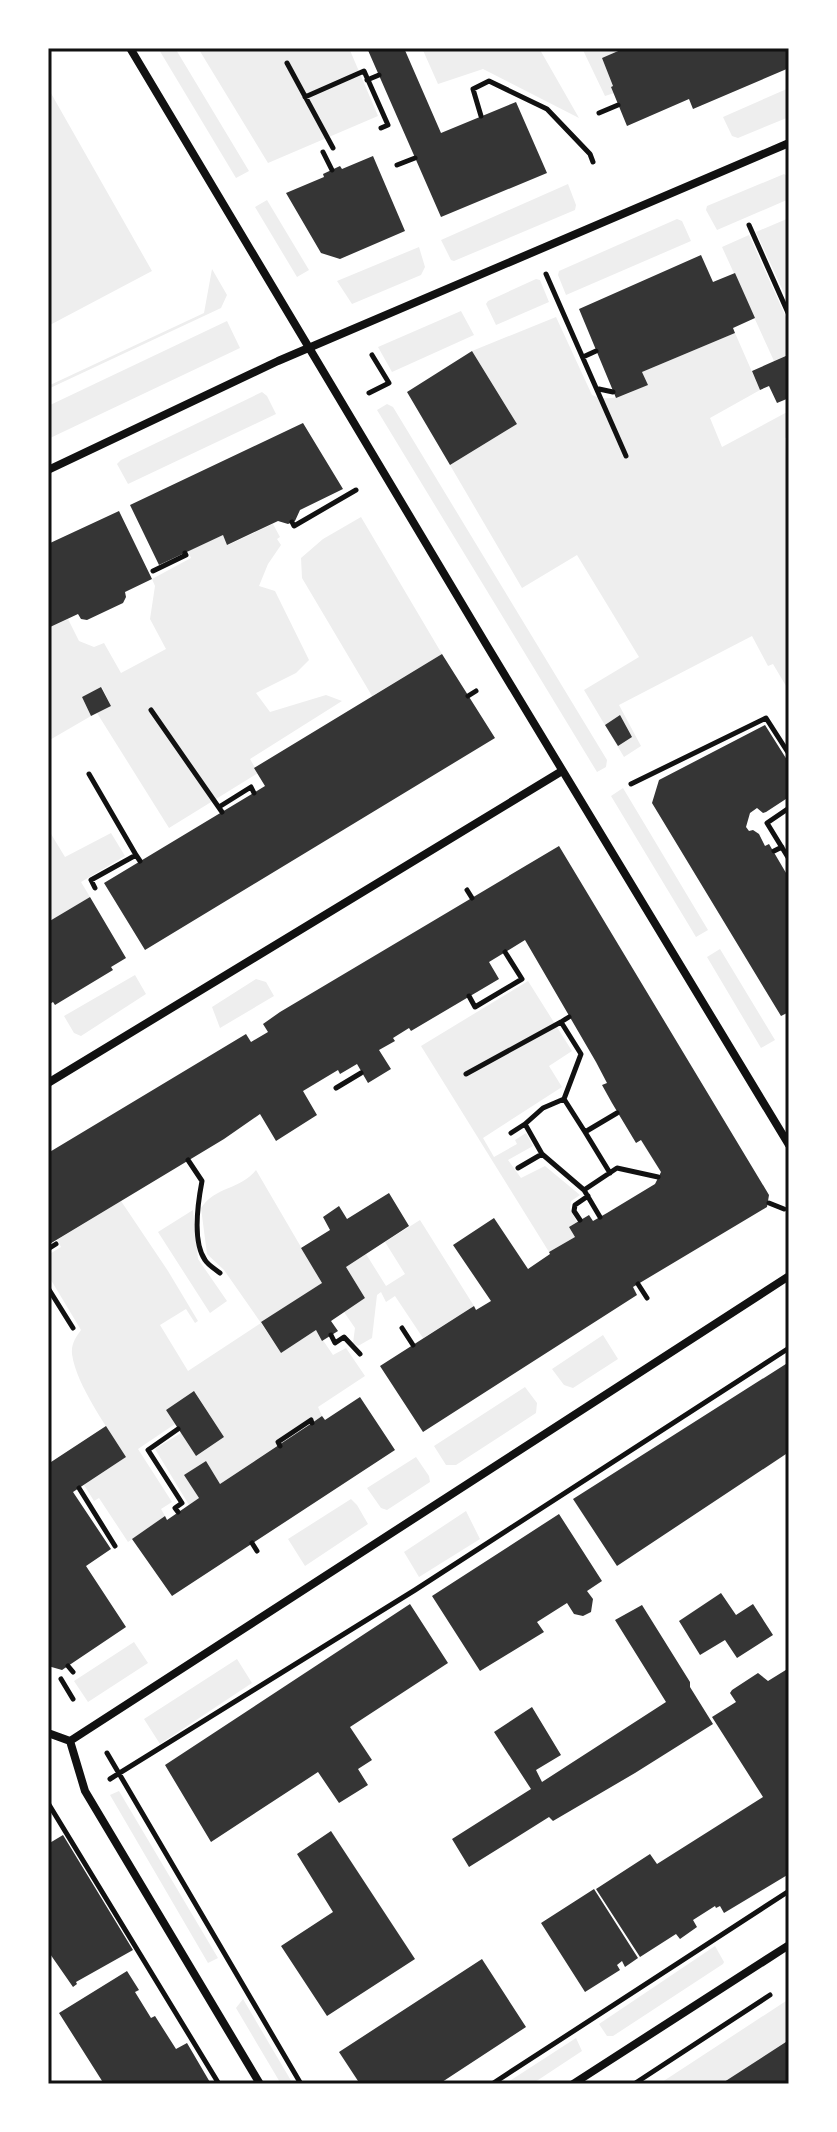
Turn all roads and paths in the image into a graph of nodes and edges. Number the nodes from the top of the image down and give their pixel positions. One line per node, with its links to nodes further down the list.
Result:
1 (130, 48): 20 (street)
2 (287, 63): 5 (path)
3 (379, 75): 4 (path)
4 (367, 80): 5 (path); 9 (path)
5 (305, 97): 11 (path)
6 (618, 105): 7 (path)
7 (599, 113)
8 (481, 116): 14 (path)
9 (381, 128)
10 (789, 143): 20 (street)
11 (333, 148)
12 (323, 152): 16 (path)
13 (415, 158): 15 (path)
14 (593, 162)
15 (397, 165)
16 (332, 170)
17 (749, 225): 19 (path)
18 (561, 307): 23 (path)
19 (789, 315)
20 (308, 348): 28 (street); 37 (street)
21 (596, 351): 23 (path)
22 (372, 355): 26 (path)
23 (583, 357): 24 (path)
24 (598, 389): 25 (path); 27 (path)
25 (613, 392)
26 (366, 395)
27 (626, 456)
28 (48, 470)
29 (356, 490): 30 (path)
30 (292, 522)
31 (185, 553): 32 (path)
32 (153, 571)
33 (476, 691): 34 (path)
34 (468, 696)
35 (151, 710): 40 (path)
36 (789, 754): 39 (path)
37 (562, 771): 54 (street); 61 (street)
38 (89, 774): 45 (path)
39 (631, 784)
40 (254, 793)
41 (789, 808): 42 (path)
42 (782, 847): 43 (path); 44 (path)
43 (774, 851)
44 (789, 859)
45 (95, 888)
46 (467, 890): 47 (path)
47 (472, 898)
48 (505, 952): 49 (path)
49 (469, 996)
50 (569, 1017): 51 (path)
51 (561, 1022): 53 (path); 56 (path)
52 (361, 1073): 55 (path)
53 (466, 1074)
54 (48, 1083)
55 (336, 1088)
56 (564, 1099): 58 (path); 59 (path)
57 (617, 1113): 59 (path)
58 (525, 1124): 60 (path); 62 (path)
59 (585, 1132): 65 (path)
60 (511, 1133)
61 (789, 1145)
62 (542, 1154): 64 (path); 67 (path)
63 (188, 1160): 74 (path)
64 (518, 1168)
65 (610, 1173): 66 (path); 67 (path)
66 (658, 1177)
67 (586, 1193): 70 (path); 71 (path)
68 (769, 1203): 69 (path)
69 (784, 1209)
70 (600, 1217)
71 (580, 1220)
72 (56, 1244): 73 (path)
73 (48, 1249)
74 (220, 1273)
75 (789, 1276): 96 (street)
76 (638, 1284): 78 (path)
77 (48, 1288): 79 (path)
78 (647, 1298)
79 (73, 1328)
80 (402, 1328): 82 (path)
81 (331, 1335): 84 (path)
82 (413, 1345)
83 (789, 1348): 98 (path)
84 (360, 1354)
85 (312, 1423): 87 (path)
86 (178, 1429): 89 (path)
87 (280, 1446)
88 (79, 1488): 91 (path)
89 (178, 1512)
90 (252, 1543): 92 (path)
91 (115, 1546)
92 (257, 1551)
93 (61, 1679): 94 (path)
94 (73, 1699)
95 (48, 1733): 96 (street)
96 (70, 1741): 104 (street)
97 (107, 1753): 98 (path)
98 (121, 1774): 105 (path)
99 (48, 1803): 103 (path)
100 (789, 1891): 106 (path)
101 (789, 1945): 107 (street)
102 (776, 1991): 108 (path)
103 (219, 2084)
104 (260, 2084)
105 (301, 2084)
106 (492, 2084)
107 (573, 2084)
108 (634, 2084)

